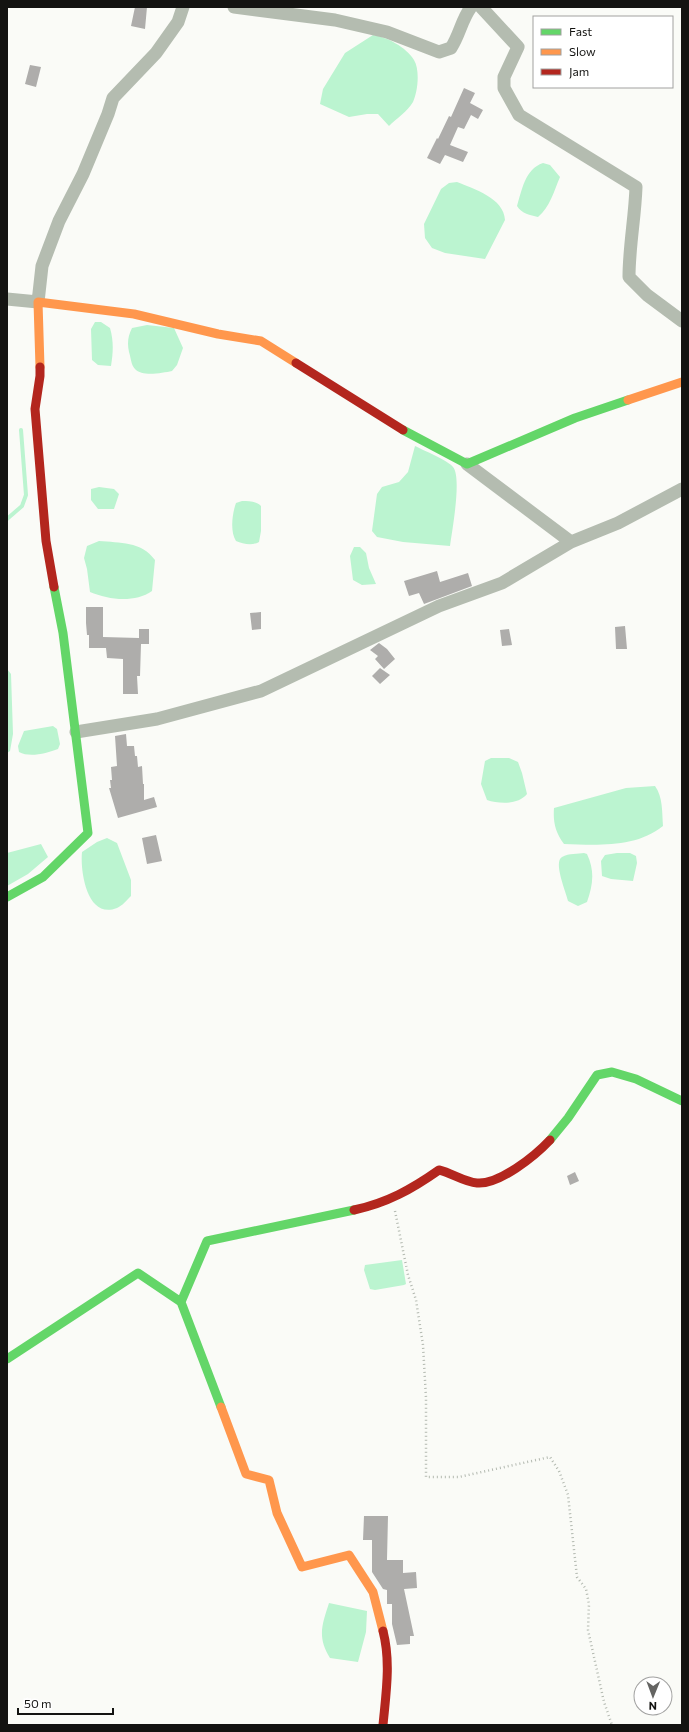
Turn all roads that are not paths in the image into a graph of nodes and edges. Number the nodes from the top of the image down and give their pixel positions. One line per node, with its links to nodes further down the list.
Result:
1 (183, 7): 6 (street)
2 (234, 7): 3 (street)
3 (471, 7)
4 (481, 7): 7 (street)
5 (7, 299): 6 (street)
6 (38, 302): 9 (street); 12 (street)
7 (682, 321)
8 (682, 382): 9 (street)
9 (467, 464): 11 (street)
10 (682, 489): 11 (street)
11 (571, 542): 12 (street)
12 (76, 732): 13 (street)
13 (7, 897)
14 (682, 1101): 15 (street)
15 (181, 1302): 16 (street); 17 (street)
16 (7, 1359)
17 (383, 1725)

